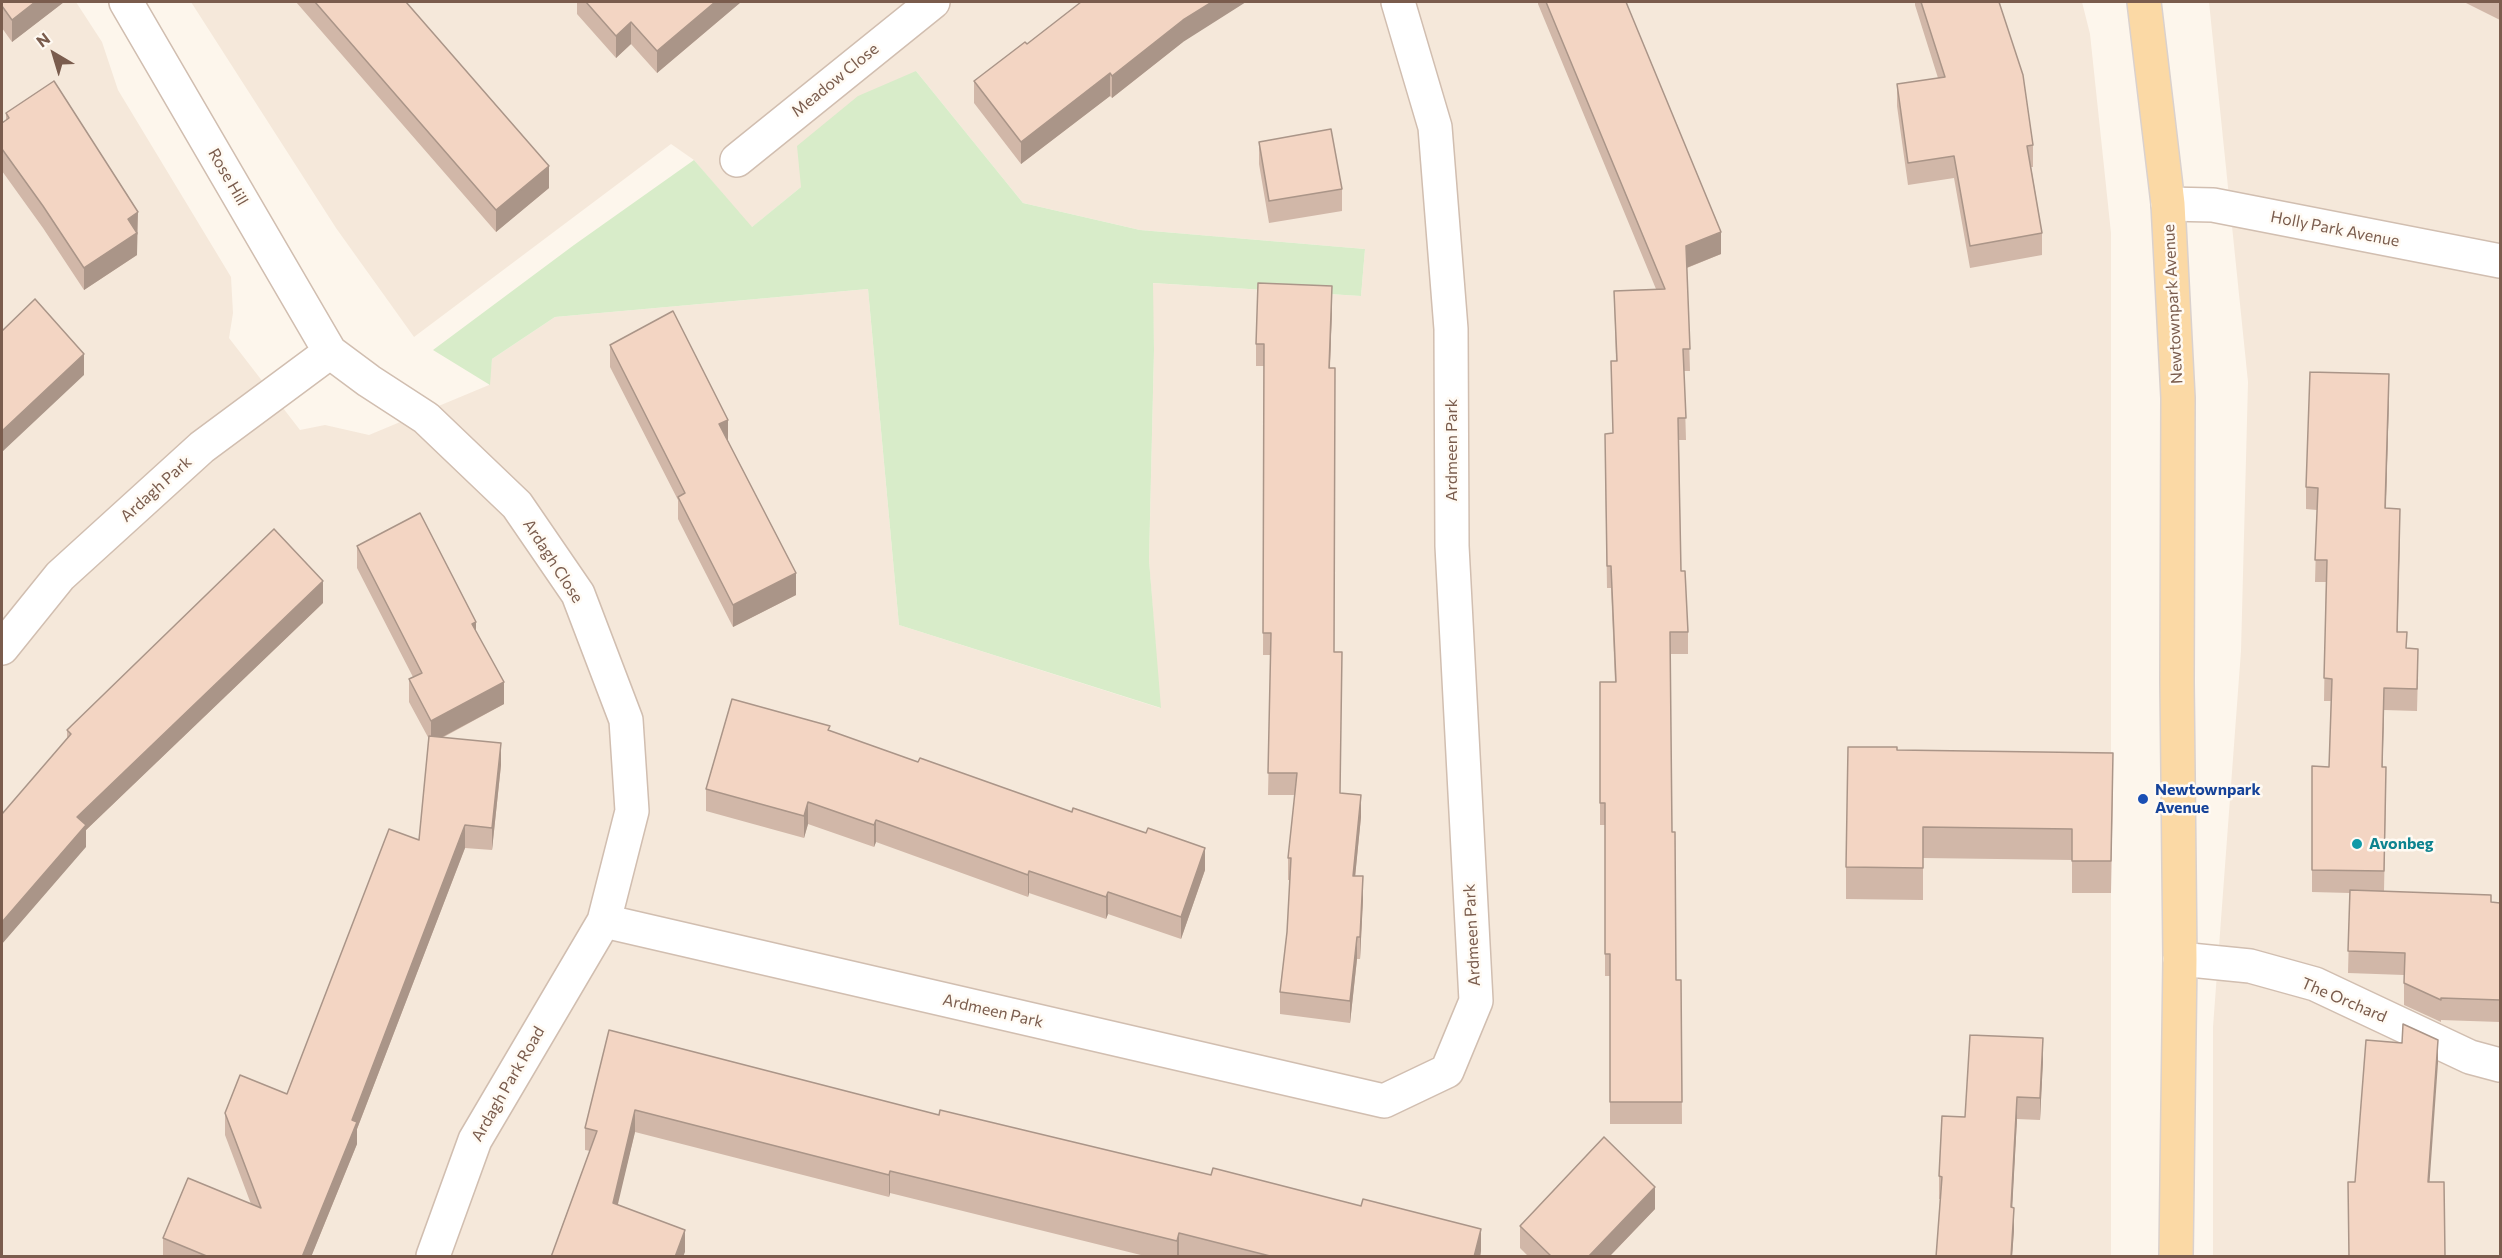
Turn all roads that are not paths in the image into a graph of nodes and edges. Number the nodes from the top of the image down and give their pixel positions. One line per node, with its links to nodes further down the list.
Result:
1 (126, 2): 8 (street, Rose Hill)
2 (933, 2): 5 (street, Meadow Close)
3 (1398, 2): 10 (street, Ardmeen Park)
4 (2144, 2): 6 (main road, Newtownpark Avenue)
5 (737, 160)
6 (2168, 204): 7 (street, Holly Park Avenue); 11 (main road, Newtownpark Avenue)
7 (2500, 261)
8 (330, 352): 9 (street, Ardagh Park); 10 (street, Ardagh Close)
9 (2, 648)
10 (604, 921): 13 (street, Ardagh Park Road)
11 (2180, 959): 12 (street, The Orchard); 14 (main road, Newtownpark Avenue)
12 (2500, 1065)
13 (433, 1257)
14 (2176, 1257)

